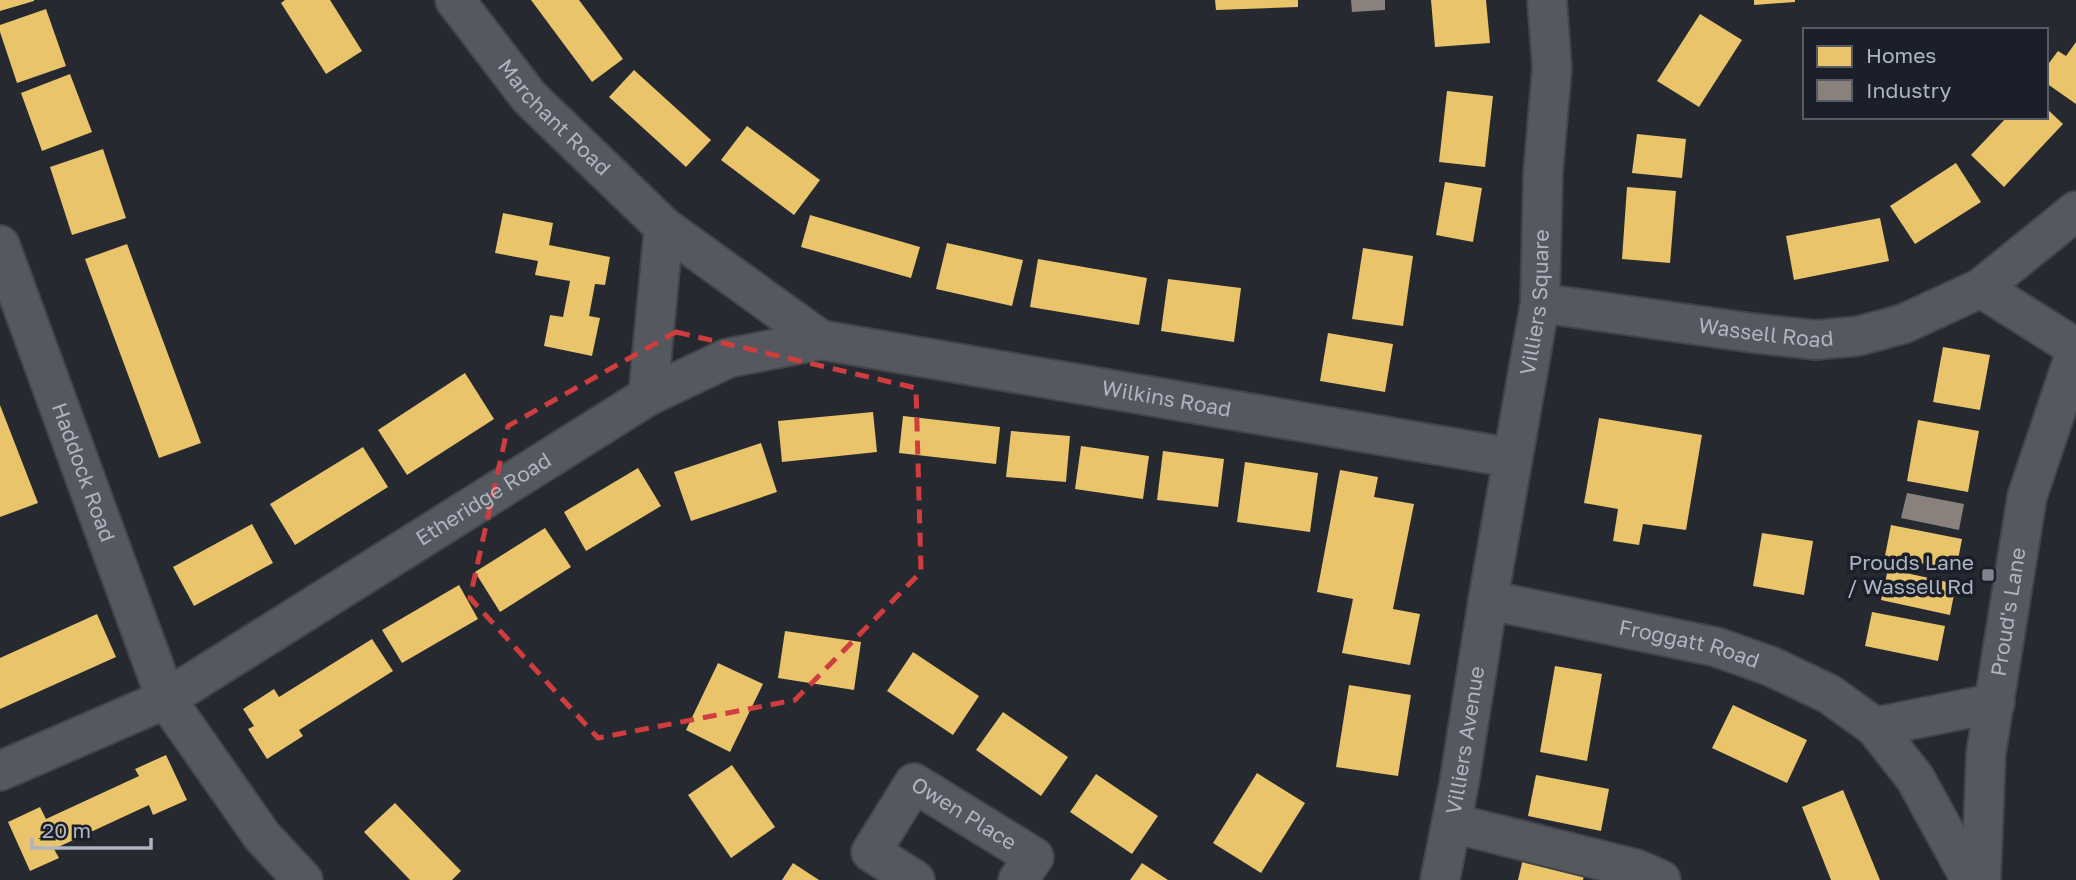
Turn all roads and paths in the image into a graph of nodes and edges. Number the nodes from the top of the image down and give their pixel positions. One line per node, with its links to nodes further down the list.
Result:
1 (455, 0): 4 (street, Marchant Road)
2 (1547, 0): 7 (street, Villiers Square)
3 (2076, 211): 6 (street, Wassell Road)
4 (664, 227): 8 (street, Marchant Road); 10 (street)
5 (0, 245): 13 (street, Haddock Road)
6 (1981, 288): 7 (street, Wassell Road); 9 (street)
7 (1540, 303): 11 (street, Villiers Square)
8 (821, 341): 10 (street, Etheridge Road); 11 (street, Wilkins Road)
9 (2076, 349): 14 (street, Proud's Lane)
10 (648, 396): 13 (street, Etheridge Road)
11 (1513, 458): 12 (street, Villiers Square)
12 (1488, 600): 15 (street, Froggatt Road); 17 (street, Villiers Avenue)
13 (166, 699): 16 (street, Etheridge Road); 18 (street, Haddock Road)
14 (1995, 703): 15 (street); 24 (street, Proud's Lane)
15 (1875, 727): 23 (street, Froggatt Road)
16 (0, 771)
17 (1452, 823): 21 (street, Villiers Avenue); 22 (street)
18 (303, 880)
19 (915, 880): 20 (street, Owen Place)
20 (1018, 880)
21 (1440, 880)
22 (1661, 880)
23 (1971, 880)
24 (1981, 880)

